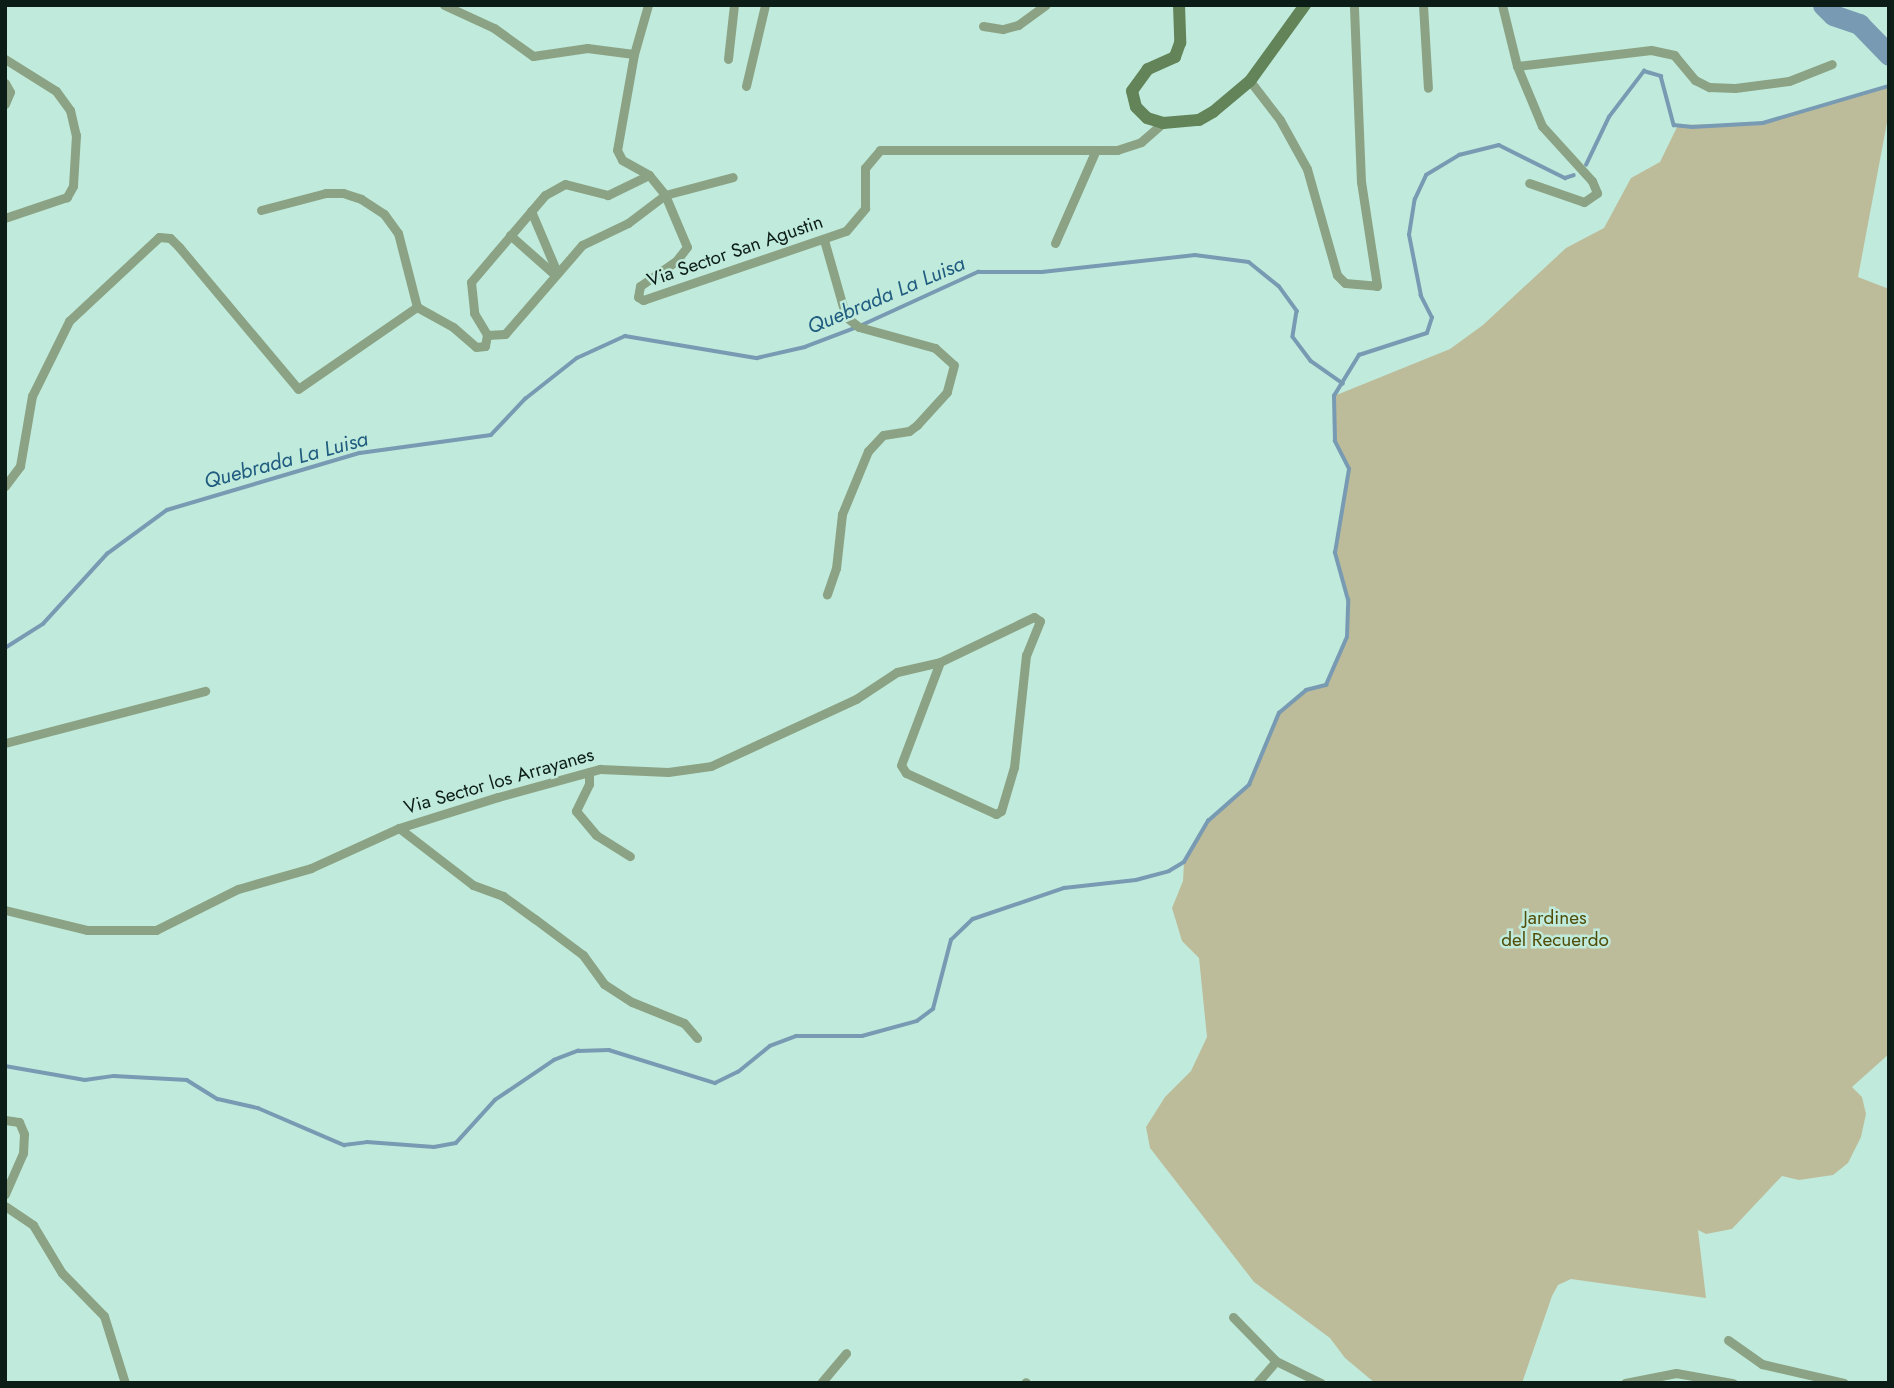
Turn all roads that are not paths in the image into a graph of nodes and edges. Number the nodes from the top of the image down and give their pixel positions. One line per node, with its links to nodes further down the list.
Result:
1 (444, 5): 12 (street)
2 (648, 5): 12 (street, Via Sector San Agustin)
3 (734, 5): 14 (street)
4 (765, 5): 19 (street)
5 (1046, 5): 11 (street)
6 (1179, 5): 22 (street)
7 (1305, 5): 17 (street)
8 (1354, 5): 17 (street)
9 (1423, 5): 20 (street)
10 (1502, 5): 16 (street)
11 (983, 26)
12 (634, 54): 24 (street, Via Sector San Agustin)
13 (5, 59): 30 (street)
14 (728, 59)
15 (1832, 65): 16 (street)
16 (1517, 66): 26 (street)
17 (1250, 81): 22 (street)
18 (5, 83): 21 (street)
19 (746, 86)
20 (1428, 88)
21 (5, 104)
22 (1163, 123): 23 (street, Via Sector San Agustin)
23 (1095, 152): 32 (street, Via Sector San Agustin); 33 (street)
24 (649, 175): 27 (street, Via Sector San Agustin); 29 (street)
25 (733, 177): 27 (street)
26 (1529, 183)
27 (665, 195): 32 (street, Via Sector San Agustin); 34 (street)
28 (261, 210): 35 (street)
29 (531, 211): 31 (street); 34 (street)
30 (5, 218)
31 (510, 235): 34 (street); 36 (street)
32 (824, 240): 38 (street)
33 (1055, 243)
34 (555, 272): 36 (street)
35 (417, 307): 36 (street); 37 (street)
36 (487, 335)
37 (5, 486)
38 (827, 594)
39 (940, 662): 39 (street, Via Sector los Arrayanes); 42 (street, Via Sector los Arrayanes)
40 (205, 691): 41 (street)
41 (5, 743)
42 (589, 772): 43 (street, Via Sector los Arrayanes); 44 (street)
43 (400, 828): 45 (street, Via Sector los Arrayanes); 46 (street)
44 (630, 856)
45 (5, 910)
46 (697, 1038)
47 (5, 1120): 48 (street)
48 (5, 1194)
49 (5, 1206): 55 (street)
50 (1233, 1317): 53 (street)
51 (1728, 1340): 54 (street)
52 (846, 1353): 56 (street)
53 (1276, 1361): 57 (street); 58 (street)
54 (1827, 1381): 61 (street)
55 (125, 1383)
56 (821, 1383)
57 (1257, 1383)
58 (1321, 1383)
59 (1626, 1383): 60 (street)
60 (1733, 1383)
61 (1844, 1383)

